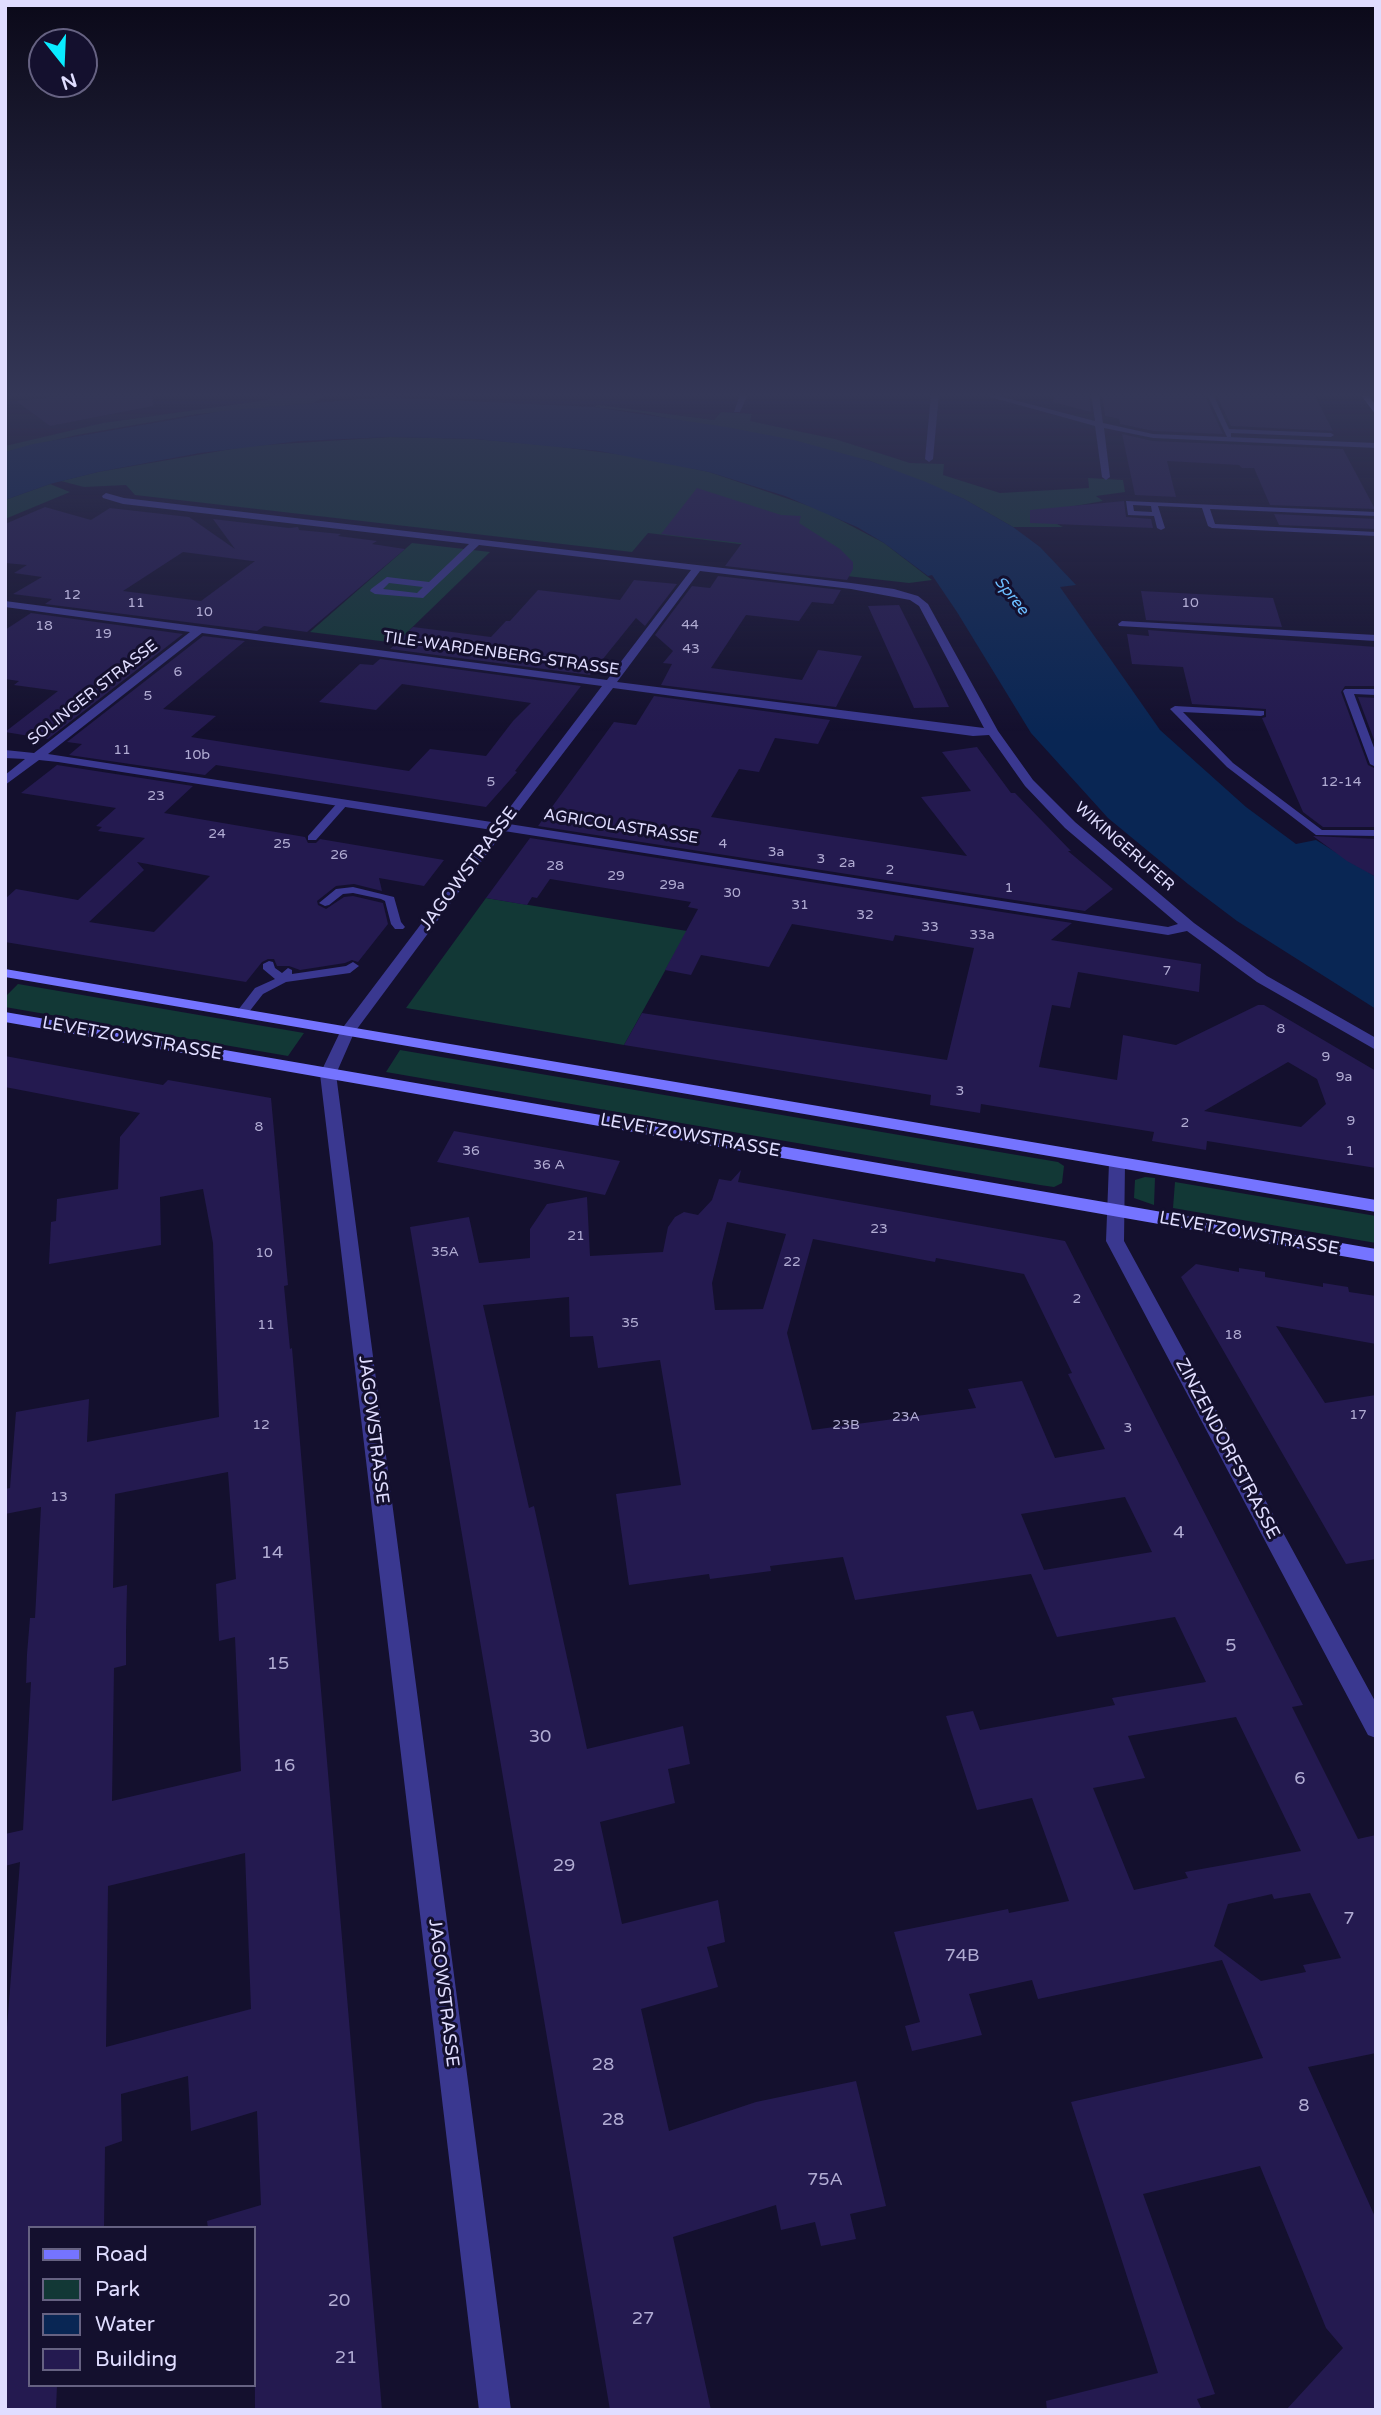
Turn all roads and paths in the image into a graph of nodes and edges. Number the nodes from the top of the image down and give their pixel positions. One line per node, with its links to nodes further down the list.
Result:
1 (1205, 506): 9 (lane)
2 (172, 507): 10 (street)
3 (1130, 507): 6 (lane)
4 (1154, 507): 6 (lane)
5 (1220, 507): 7 (lane)
6 (1156, 514): 8 (lane)
7 (1376, 514)
8 (1161, 528)
9 (1376, 534)
10 (477, 542): 11 (street); 12 (street)
11 (698, 568): 17 (street, JAGOWSTRASSE); 20 (street, WIKINGERUFER)
12 (431, 585)
13 (5, 604): 15 (street, TILE-WARDENBERG-STRASSE)
14 (1122, 624): 16 (lane)
15 (199, 630): 17 (street, TILE-WARDENBERG-STRASSE); 22 (street, SOLINGER STRASSE)
16 (1376, 638)
17 (609, 685): 20 (street, TILE-WARDENBERG-STRASSE); 26 (street, JAGOWSTRASSE)
18 (1376, 692): 23 (lane)
19 (1261, 713): 27 (lane)
20 (992, 731): 30 (street, WIKINGERUFER)
21 (5, 754): 22 (street, AGRICOLASTRASSE)
22 (37, 757): 24 (street, SOLINGER STRASSE); 25 (street, AGRICOLASTRASSE)
23 (1375, 764)
24 (5, 781)
25 (342, 803): 26 (street, AGRICOLASTRASSE); 28 (lane)
26 (502, 827): 30 (street, AGRICOLASTRASSE); 31 (street, JAGOWSTRASSE)
27 (1376, 833)
28 (312, 838)
29 (325, 903): 31 (lane)
30 (1189, 926): 39 (street, WIKINGERUFER)
31 (421, 933): 38 (street, JAGOWSTRASSE)
32 (269, 964): 35 (lane)
33 (352, 966): 35 (lane)
34 (5, 973): 36 (main road)
35 (287, 974): 36 (lane)
36 (241, 1014): 38 (main road)
37 (5, 1017): 40 (main road, LEVETZOWSTRASSE)
38 (346, 1032): 40 (street, JAGOWSTRASSE); 41 (main road)
39 (1376, 1045)
40 (328, 1073): 43 (main road, LEVETZOWSTRASSE); 46 (street, JAGOWSTRASSE)
41 (1117, 1163): 42 (main road); 43 (street, ZINZENDORFSTRASSE)
42 (1376, 1206)
43 (1114, 1210): 44 (main road, LEVETZOWSTRASSE); 45 (street, ZINZENDORFSTRASSE)
44 (1376, 1255)
45 (1376, 1727)
46 (495, 2410)

